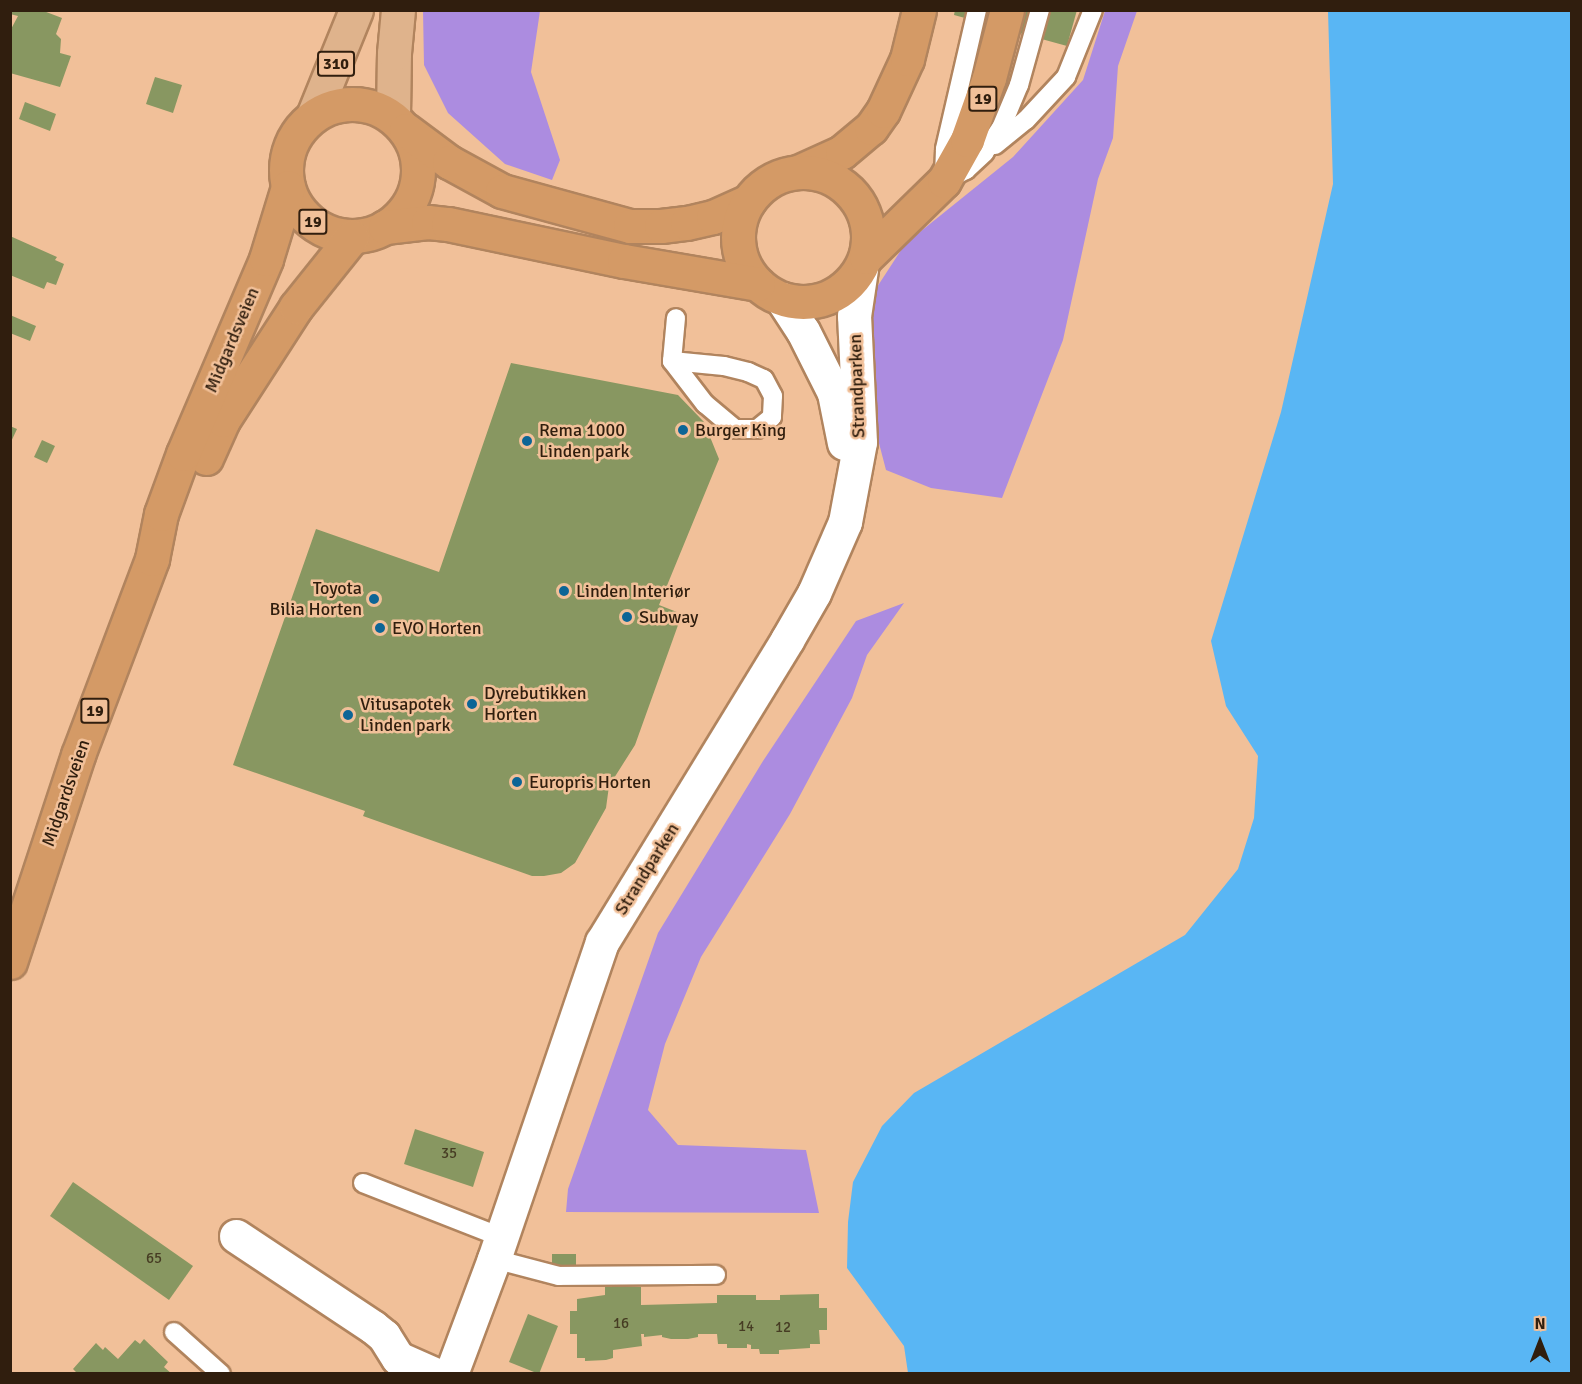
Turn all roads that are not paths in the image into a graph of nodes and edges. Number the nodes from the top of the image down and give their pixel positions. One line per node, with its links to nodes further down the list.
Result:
1 (356, 10): 8 (main road, 310)
2 (398, 10): 9 (main road)
3 (919, 10): 11 (highway, 19)
4 (977, 10): 12 (lane)
5 (1007, 10): 12 (highway, 19)
6 (1040, 10): 10 (lane)
7 (1093, 10): 10 (lane)
8 (313, 116): 9 (highway, 19); 13 (highway, 19)
9 (399, 123): 14 (highway, 19); 15 (highway, 19)
10 (984, 153): 12 (lane)
11 (798, 172): 14 (highway, 19); 17 (highway, 19)
12 (944, 181): 17 (highway, 19)
13 (288, 187): 16 (highway, 19); 22 (highway, Midgardsveien / 19)
14 (749, 201): 18 (highway, 19)
15 (385, 227): 16 (highway, 19); 18 (highway, 19)
16 (352, 237): 22 (highway, Midgardsveien / 19)
17 (863, 263): 18 (highway, 19); 21 (street, Strandparken)
18 (770, 292): 21 (street, Strandparken)
19 (676, 318): 20 (lane)
20 (672, 361): 20 (lane)
21 (848, 502): 26 (street, Strandparken)
22 (152, 560): 23 (highway, Midgardsveien / 19)
23 (10, 962)
24 (363, 1183): 26 (lane)
25 (236, 1236): 30 (street)
26 (498, 1248): 27 (lane); 31 (street, Strandparken)
27 (716, 1275)
28 (174, 1332): 29 (lane)
29 (221, 1374)
30 (434, 1374)
31 (451, 1374)

